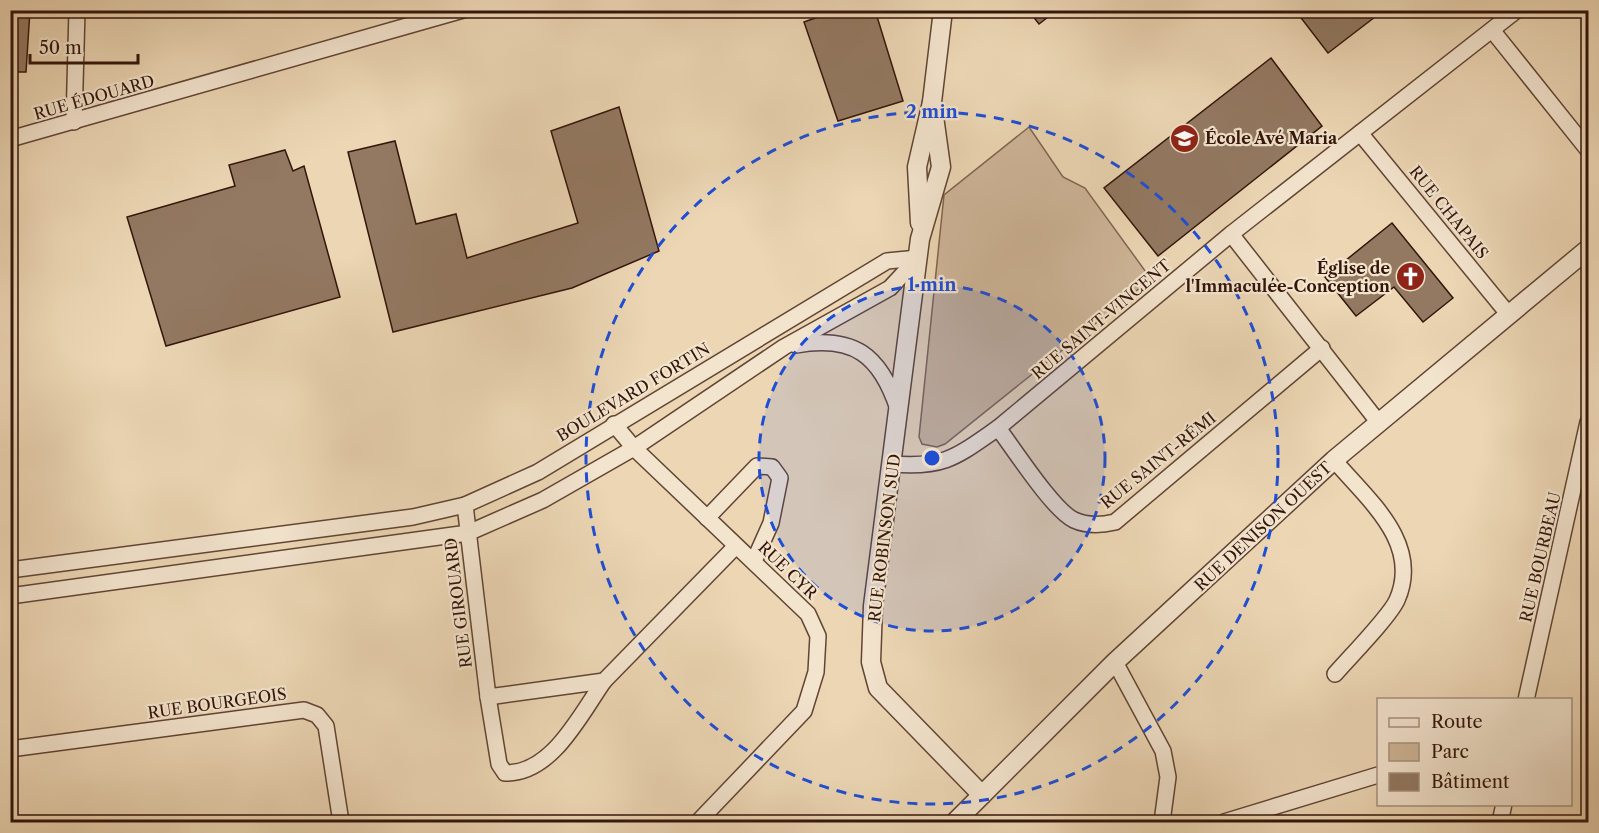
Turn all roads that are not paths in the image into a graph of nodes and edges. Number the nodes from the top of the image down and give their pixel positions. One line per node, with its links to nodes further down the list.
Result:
1 (78, 10): 6 (street)
2 (463, 10): 6 (street, RUE ÉDOUARD)
3 (943, 10): 12 (street, RUE ROBINSON SUD)
4 (1517, 10): 5 (street, RUE SAINT-VINCENT)
5 (1492, 30): 7 (street, RUE SAINT-VINCENT); 9 (street)
6 (74, 122): 8 (street, RUE ÉDOUARD)
7 (1360, 133): 10 (street, RUE SAINT-VINCENT); 13 (street, RUE CHAPAIS)
8 (10, 139)
9 (1588, 150)
10 (1231, 234): 15 (street); 20 (street, RUE SAINT-VINCENT)
11 (1588, 249): 13 (street, RUE DENISON OUEST)
12 (918, 258): 14 (street); 16 (street, RUE ROBINSON SUD); 19 (street, BOULEVARD FORTIN)
13 (1509, 315): 18 (street, RUE DENISON OUEST)
14 (784, 347): 16 (street); 21 (street)
15 (1322, 348): 18 (street); 20 (street, RUE SAINT-RÉMI)
16 (898, 410): 23 (street, RUE ROBINSON SUD)
17 (1588, 422): 37 (street, RUE BOURBEAU)
18 (1379, 423): 22 (street, RUE DENISON OUEST)
19 (614, 424): 21 (street, RUE CYR); 24 (street, BOULEVARD FORTIN)
20 (998, 428): 23 (street, RUE SAINT-VINCENT)
21 (634, 448): 25 (street, RUE CYR); 26 (street)
22 (1334, 460): 33 (street, RUE DENISON OUEST); 34 (street)
23 (893, 464): 40 (street, RUE ROBINSON SUD)
24 (465, 505): 26 (street, RUE GIROUARD); 28 (street, BOULEVARD FORTIN)
25 (707, 518): 27 (street, RUE CYR); 29 (street)
26 (468, 533): 31 (street); 36 (street, RUE GIROUARD)
27 (736, 546): 29 (street, RUE CYR); 35 (street, RUE GIROUARD)
28 (193, 547): 30 (street, BOULEVARD FORTIN); 31 (street)
29 (754, 561): 43 (street, RUE CYR)
30 (10, 570)
31 (196, 573): 32 (street)
32 (10, 596)
33 (1115, 662): 40 (street, RUE DENISON OUEST); 45 (street)
34 (1335, 674)
35 (604, 681): 36 (street); 36 (street, RUE GIROUARD)
36 (488, 697)
37 (1526, 698)
38 (10, 749): 42 (street, RUE BOURGEOIS)
39 (1377, 775): 46 (street)
40 (982, 795): 44 (street, RUE DENISON OUEST)
41 (1504, 806): 47 (street)
42 (340, 822)
43 (698, 822)
44 (955, 822)
45 (1162, 822)
46 (1224, 822)
47 (1500, 822)

